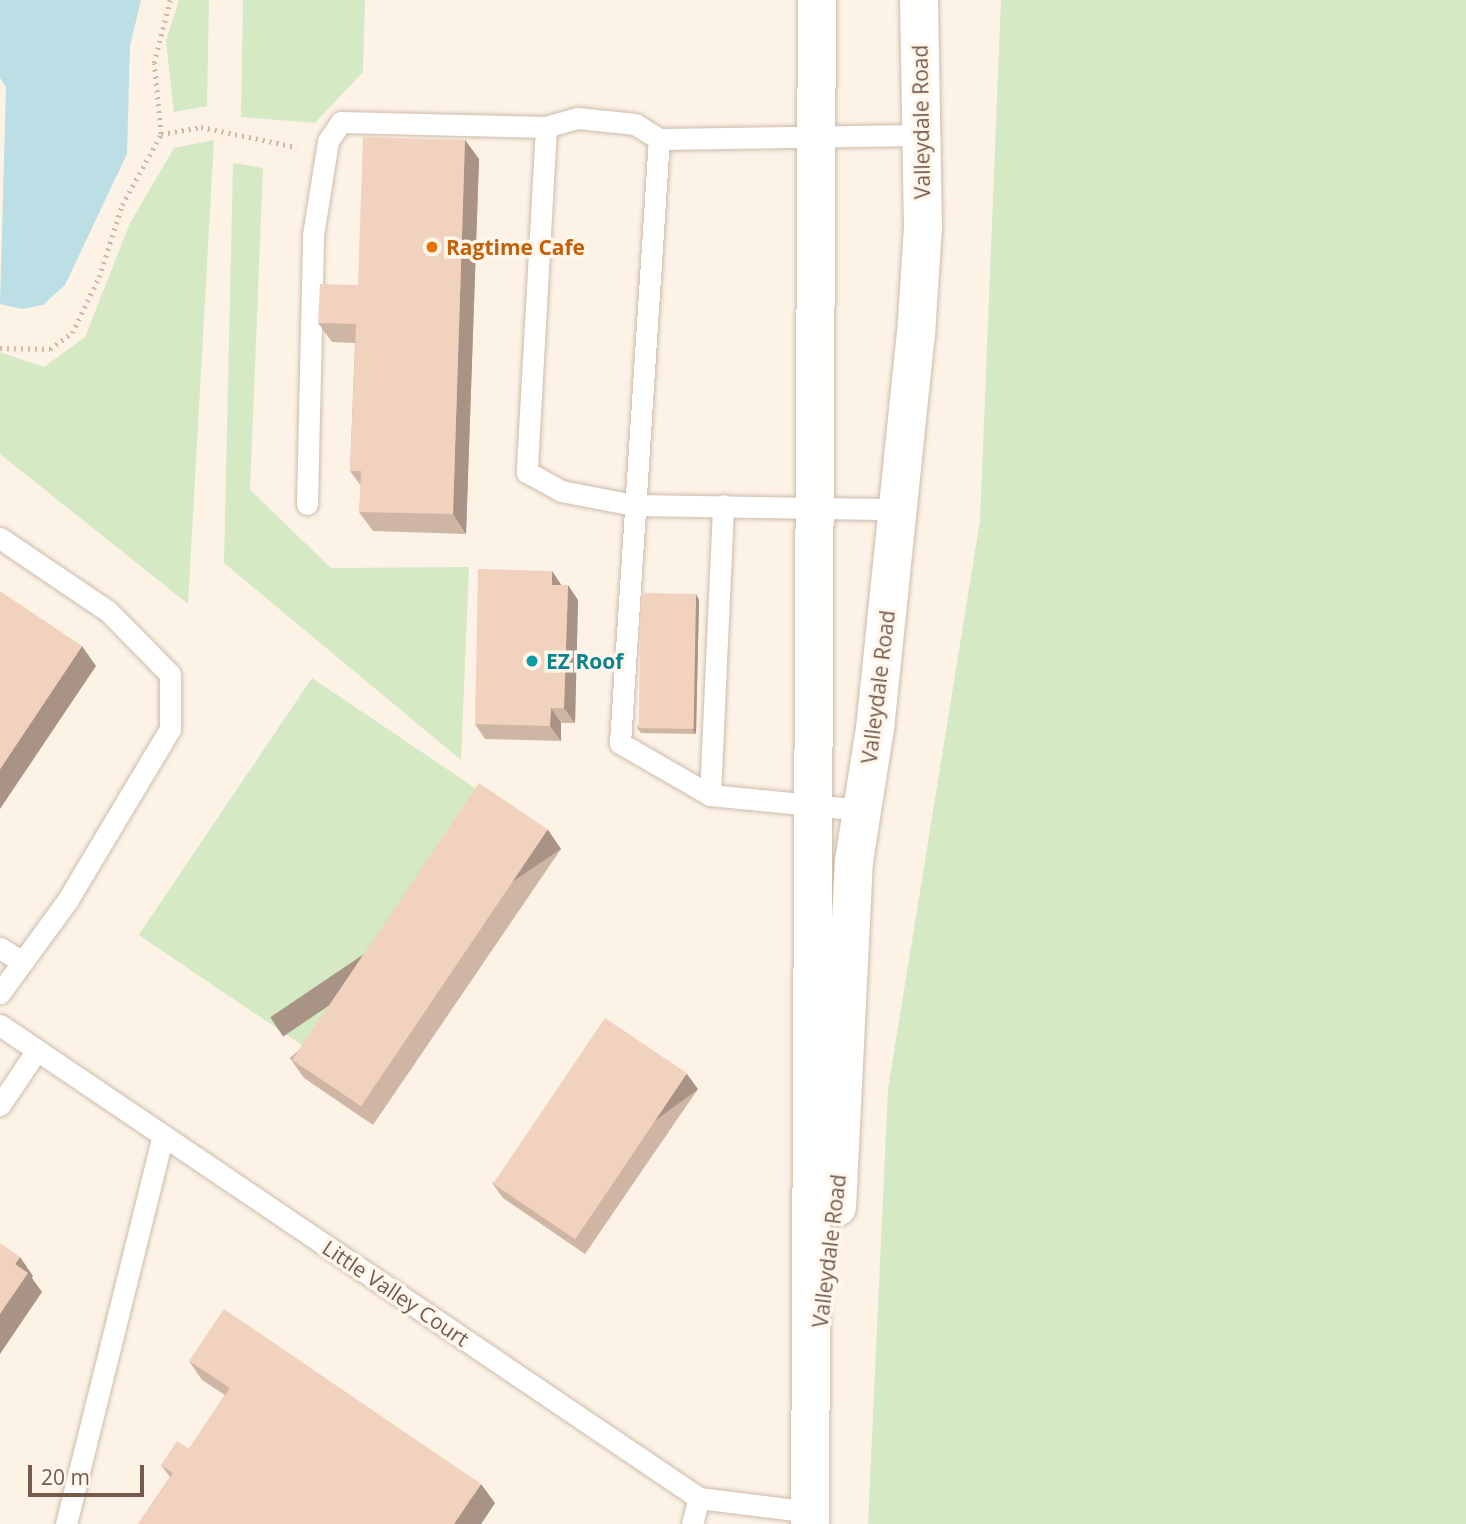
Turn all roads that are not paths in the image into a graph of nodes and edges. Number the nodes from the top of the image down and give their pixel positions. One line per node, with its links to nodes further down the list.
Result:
1 (817, 0): 4 (main road, Valleydale Road)
2 (919, 0): 5 (main road, Valleydale Road)
3 (546, 127): 6 (lane); 7 (lane); 8 (lane)
4 (820, 134): 5 (lane); 6 (lane); 10 (main road, Valleydale Road)
5 (922, 135): 11 (main road, Valleydale Road)
6 (659, 139): 8 (lane)
7 (307, 504)
8 (634, 505): 9 (lane); 13 (lane)
9 (723, 505): 10 (lane); 13 (lane)
10 (818, 505): 11 (lane); 14 (main road, Valleydale Road)
11 (897, 509): 15 (main road, Valleydale Road)
12 (0, 538): 17 (lane)
13 (710, 795): 14 (lane)
14 (813, 805): 15 (lane); 23 (main road, Valleydale Road)
15 (862, 810): 23 (main road, Valleydale Road)
16 (0, 948): 17 (lane)
17 (22, 962): 18 (lane)
18 (0, 993)
19 (0, 1025): 20 (lane, Little Valley Court)
20 (37, 1050): 21 (lane); 22 (lane, Little Valley Court)
21 (0, 1105)
22 (163, 1136): 24 (lane, Little Valley Court); 26 (lane)
23 (814, 1372): 25 (main road, Valleydale Road)
24 (699, 1498): 25 (lane, Little Valley Court); 27 (lane)
25 (811, 1518)
26 (66, 1524)
27 (692, 1524)

